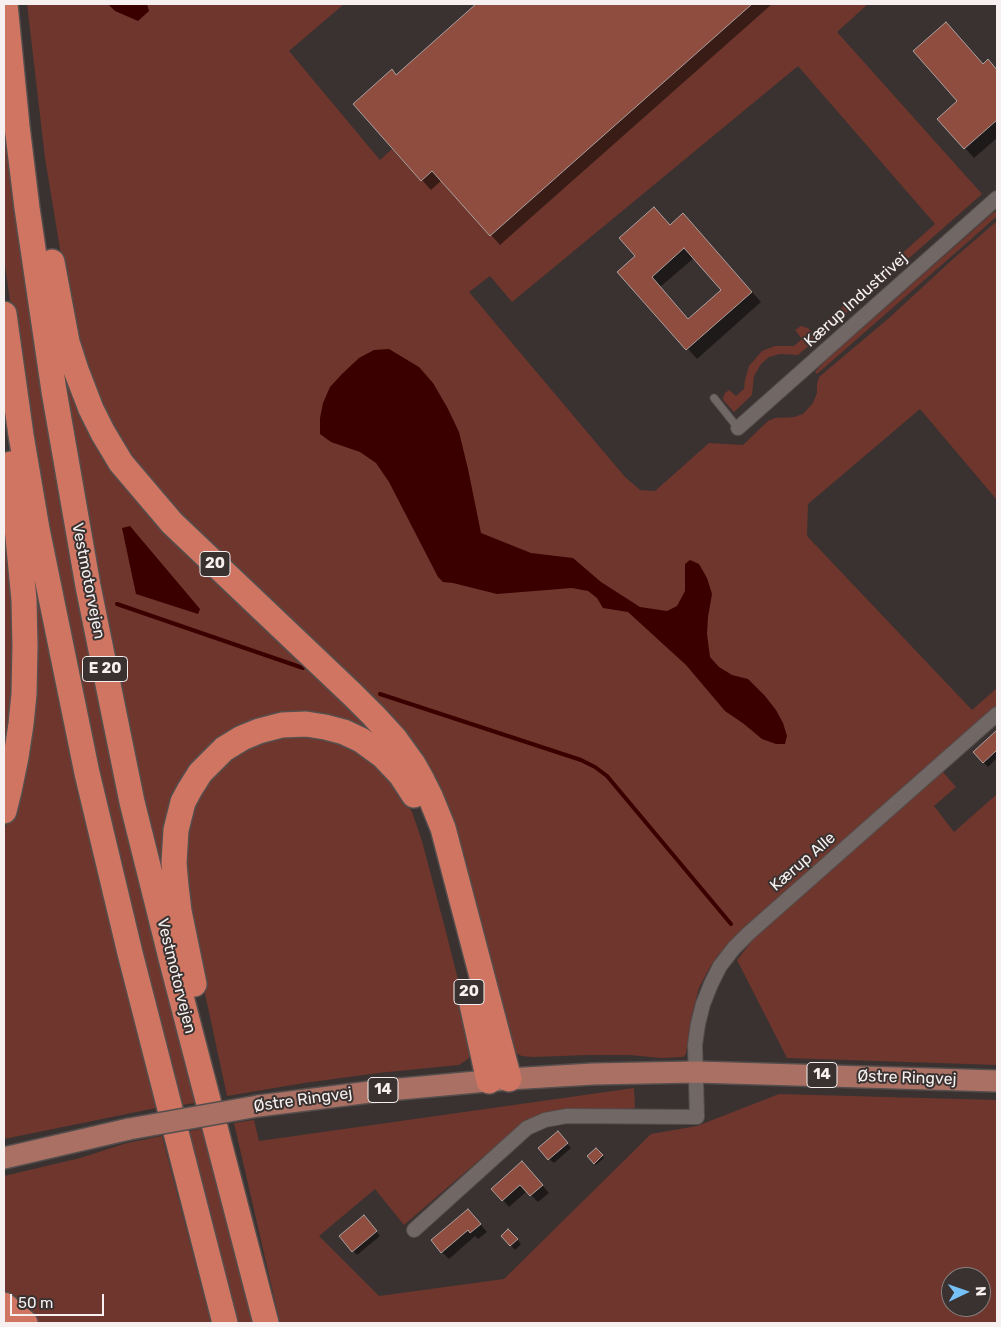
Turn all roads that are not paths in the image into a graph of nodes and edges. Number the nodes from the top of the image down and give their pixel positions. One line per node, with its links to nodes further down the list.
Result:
1 (5, 4): 15 (highway, Vestmotorvejen / E 20)
2 (16, 4): 11 (highway, 20)
3 (997, 198): 7 (street, Kærup Industrivej)
4 (4, 314): 18 (highway, E 20)
5 (4, 397): 9 (highway)
6 (714, 398): 7 (lane)
7 (738, 428)
8 (997, 714): 10 (street, Kærup Alle)
9 (4, 811)
10 (696, 1072): 11 (main road, Østre Ringvej / 14); 12 (main road, Østre Ringvej / 14); 14 (street)
11 (499, 1080): 13 (main road, Østre Ringvej / 14, bridge); 15 (highway, 20)
12 (997, 1081)
13 (4, 1158)
14 (414, 1230)
15 (251, 1266): 19 (highway, Vestmotorvejen / E 20)
16 (4, 1305): 17 (highway)
17 (25, 1323)
18 (225, 1323)
19 (266, 1323)

